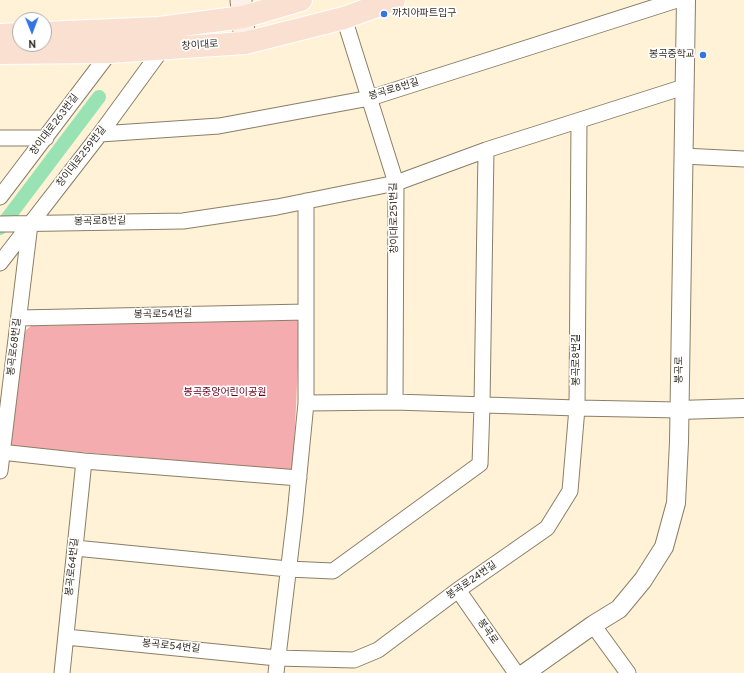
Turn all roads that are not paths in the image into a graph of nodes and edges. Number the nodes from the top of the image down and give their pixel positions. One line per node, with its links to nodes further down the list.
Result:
1 (301, 0): 5 (main road)
2 (394, 0): 6 (main road, 창이대로)
3 (677, 0): 15 (street, 봉곡로8번길)
4 (686, 0): 14 (street, 봉곡로)
5 (242, 8): 7 (main road); 10 (main road)
6 (344, 18): 10 (main road, 창이대로); 15 (street, 창이대로251번길)
7 (52, 33)
8 (12, 34): 9 (main road)
9 (0, 35)
10 (245, 44): 11 (main road, 창이대로)
11 (162, 49): 12 (main road, 창이대로); 17 (street, 창이대로259번길)
12 (110, 52): 13 (main road, 창이대로); 19 (street, 창이대로263번길)
13 (0, 53)
14 (684, 87): 16 (street, 봉곡로8번길); 21 (street, 봉곡로)
15 (370, 98): 17 (street, 봉곡로8번길); 23 (street, 창이대로251번길)
16 (579, 120): 20 (street, 봉곡로8번길); 34 (street, 봉곡로8번길)
17 (100, 134): 26 (street, 창이대로259번길)
18 (0, 138): 19 (street)
19 (46, 138): 24 (street, 창이대로263번길)
20 (486, 150): 23 (street, 봉곡로8번길); 33 (street)
21 (683, 156): 22 (street); 36 (street, 봉곡로)
22 (744, 159)
23 (396, 183): 25 (street, 봉곡로8번길); 31 (street, 창이대로251번길)
24 (0, 197)
25 (306, 201): 26 (street, 봉곡로8번길); 29 (street)
26 (24, 223): 27 (street, 봉곡로8번길); 28 (street, 창이대로259번길); 30 (street, 봉곡로68번길)
27 (0, 224)
28 (0, 263)
29 (306, 312): 30 (street, 봉곡로54번길); 32 (street)
30 (19, 318): 37 (street, 봉곡로68번길)
31 (395, 402): 32 (street); 33 (street)
32 (306, 403): 40 (street)
33 (482, 406): 34 (street); 42 (street)
34 (576, 408): 36 (street); 43 (street, 봉곡로24번길)
35 (744, 408): 36 (street)
36 (679, 410): 44 (street, 봉곡로)
37 (1, 452): 38 (street); 39 (street, 봉곡로68번길)
38 (84, 461): 40 (street); 41 (street, 봉곡로64번길)
39 (0, 472)
40 (299, 478): 42 (street)
41 (75, 548): 42 (street); 45 (street, 봉곡로64번길)
42 (288, 569): 46 (street)
43 (458, 590): 46 (street, 봉곡로24번길); 49 (street, 봉곡로)
44 (593, 625): 50 (street, 봉곡로); 51 (street)
45 (66, 637): 46 (street, 봉곡로54번길); 47 (street, 봉곡로64번길)
46 (277, 658): 48 (street)
47 (62, 673)
48 (276, 673)
49 (516, 673)
50 (525, 673)
51 (628, 673)

